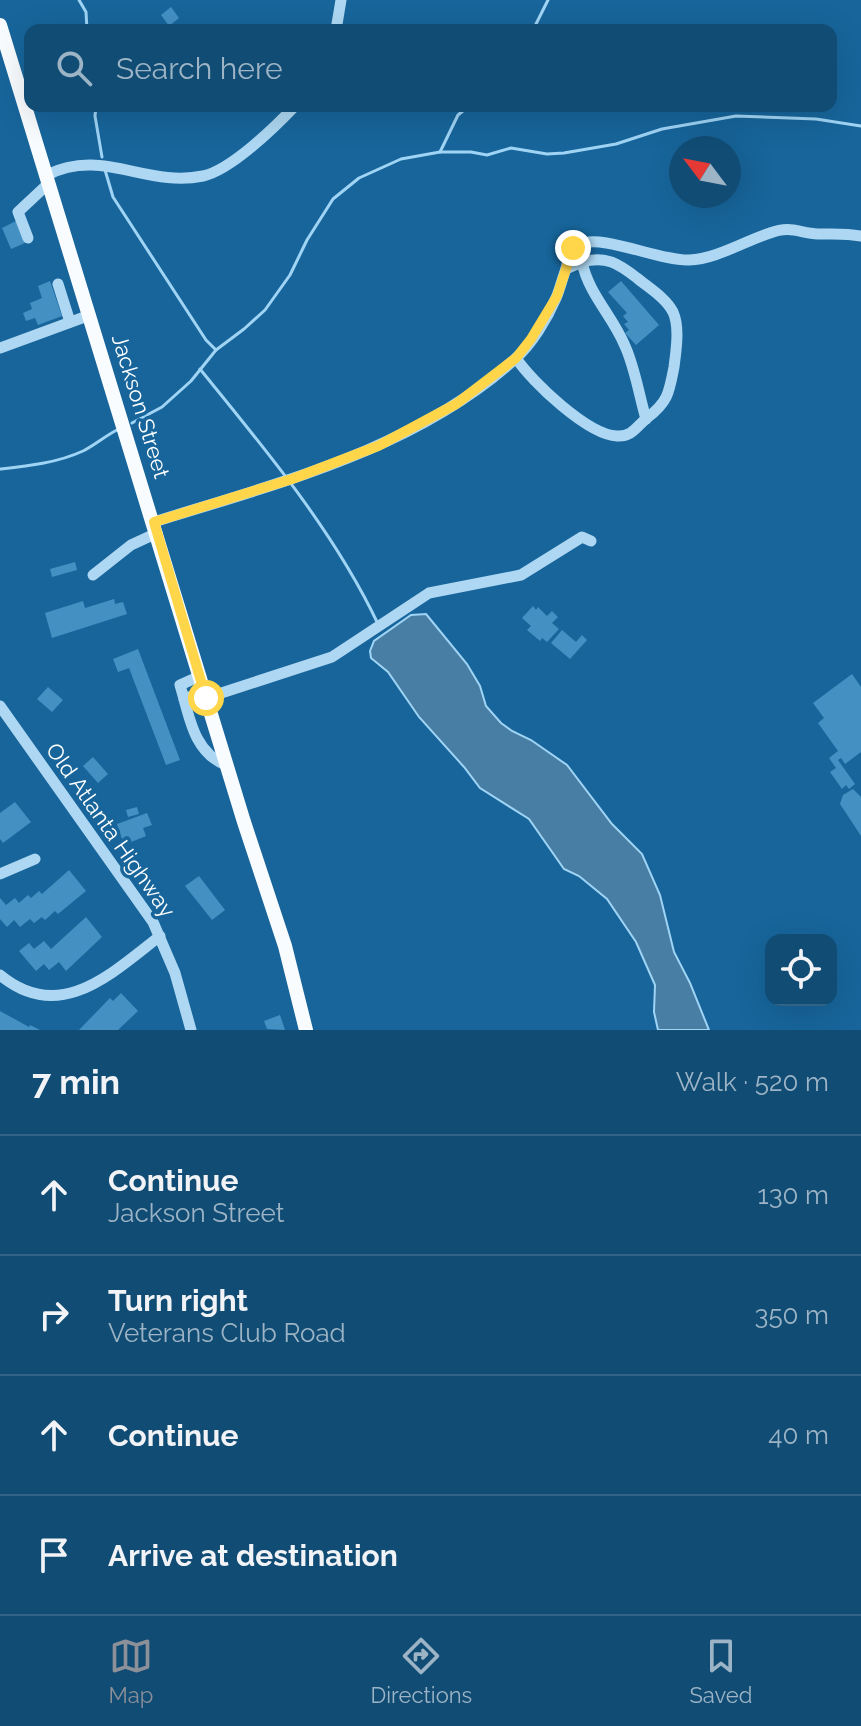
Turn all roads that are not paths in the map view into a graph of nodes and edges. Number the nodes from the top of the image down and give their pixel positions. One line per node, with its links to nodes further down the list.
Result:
1 (341, 0): 2 (street)
2 (337, 24)
3 (0, 25): 4 (main road, Jackson Street)
4 (24, 102)
5 (27, 112): 7 (main road, Jackson Street)
6 (288, 112): 7 (street)
7 (48, 179): 9 (street); 13 (main road, Jackson Street)
8 (861, 236): 11 (street)
9 (28, 238)
10 (582, 262): 11 (street); 17 (street); 17 (street)
11 (566, 269): 16 (street)
12 (58, 284): 14 (street)
13 (90, 315): 14 (street); 18 (main road, Jackson Street)
14 (70, 322): 15 (street)
15 (0, 348)
16 (516, 358): 17 (street); 18 (street)
17 (646, 419)
18 (156, 527): 20 (street); 21 (main road, Jackson Street)
19 (591, 541): 21 (street)
20 (93, 575)
21 (203, 689): 23 (main road, Jackson Street); 23 (street)
22 (0, 706): 26 (street, Old Atlanta Highway)
23 (226, 765): 29 (main road, Jackson Street)
24 (35, 859): 25 (street)
25 (0, 874)
26 (160, 936): 27 (street); 28 (street, Old Atlanta Highway)
27 (0, 975)
28 (191, 1030)
29 (306, 1030)

